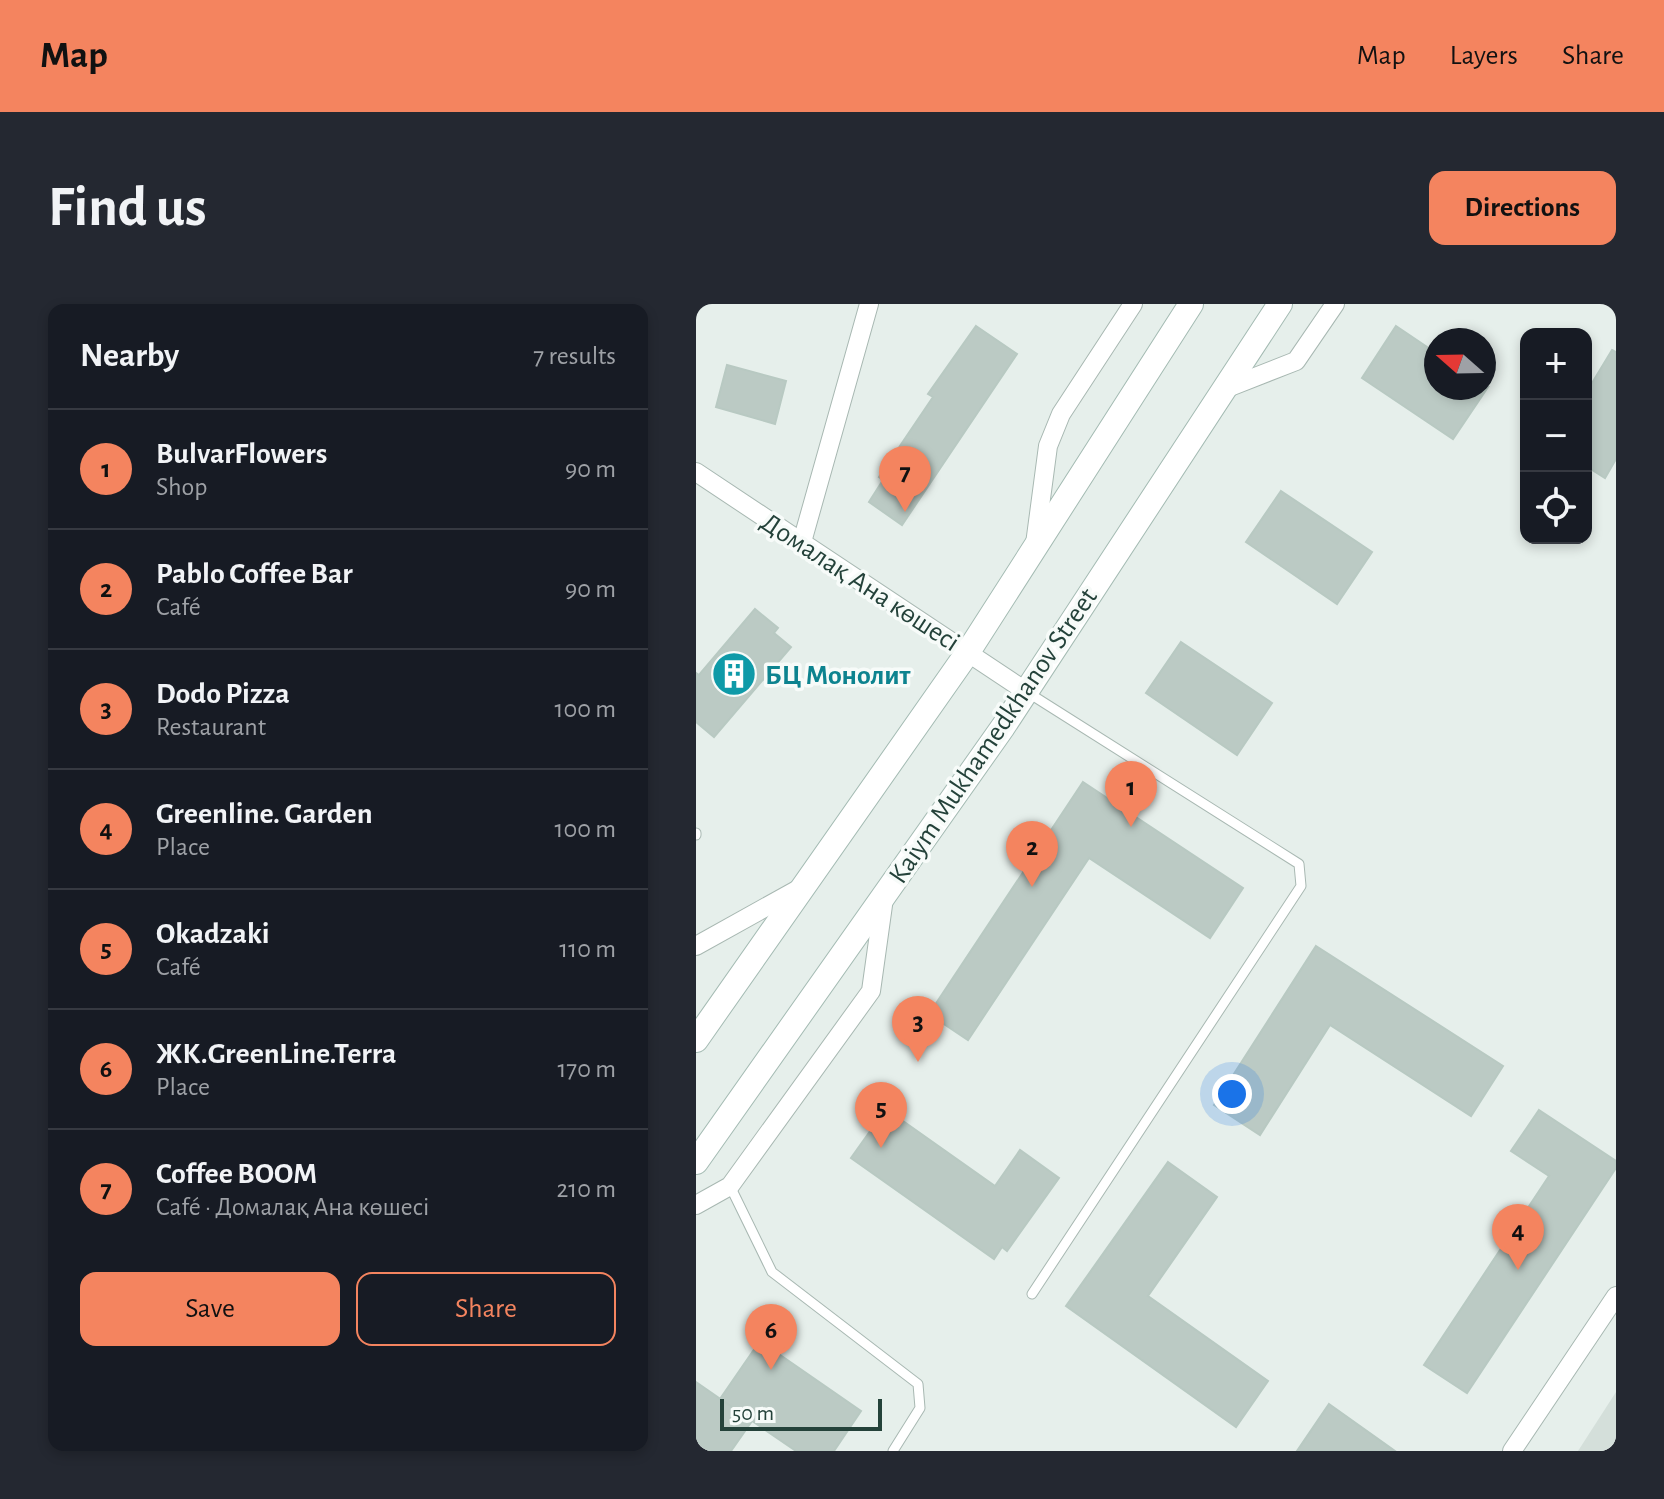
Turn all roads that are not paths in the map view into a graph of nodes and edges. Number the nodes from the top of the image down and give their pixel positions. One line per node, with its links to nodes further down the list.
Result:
1 (869, 304): 8 (street)
2 (1133, 304): 9 (street)
3 (1280, 304): 6 (main road, Kaiym Mukhamedkhanov Street)
4 (1335, 304): 6 (street)
5 (1183, 310): 9 (main road)
6 (1222, 390): 11 (main road, Kaiym Mukhamedkhanov Street)
7 (696, 472): 8 (street, Домалақ Ана көшесі)
8 (802, 542): 10 (street, Домалақ Ана көшесі)
9 (1034, 548): 10 (main road)
10 (968, 652): 11 (street, Домалақ Ана көшесі); 12 (main road)
11 (1024, 690): 13 (main road, Kaiym Mukhamedkhanov Street); 19 (lane)
12 (804, 885): 14 (street); 15 (main road)
13 (884, 893): 16 (main road, Kaiym Mukhamedkhanov Street); 17 (street)
14 (696, 946)
15 (696, 1040)
16 (696, 1162)
17 (730, 1186): 18 (street); 21 (lane)
18 (696, 1205)
19 (1032, 1294)
20 (1616, 1296): 22 (street)
21 (893, 1451)
22 (1512, 1451)

